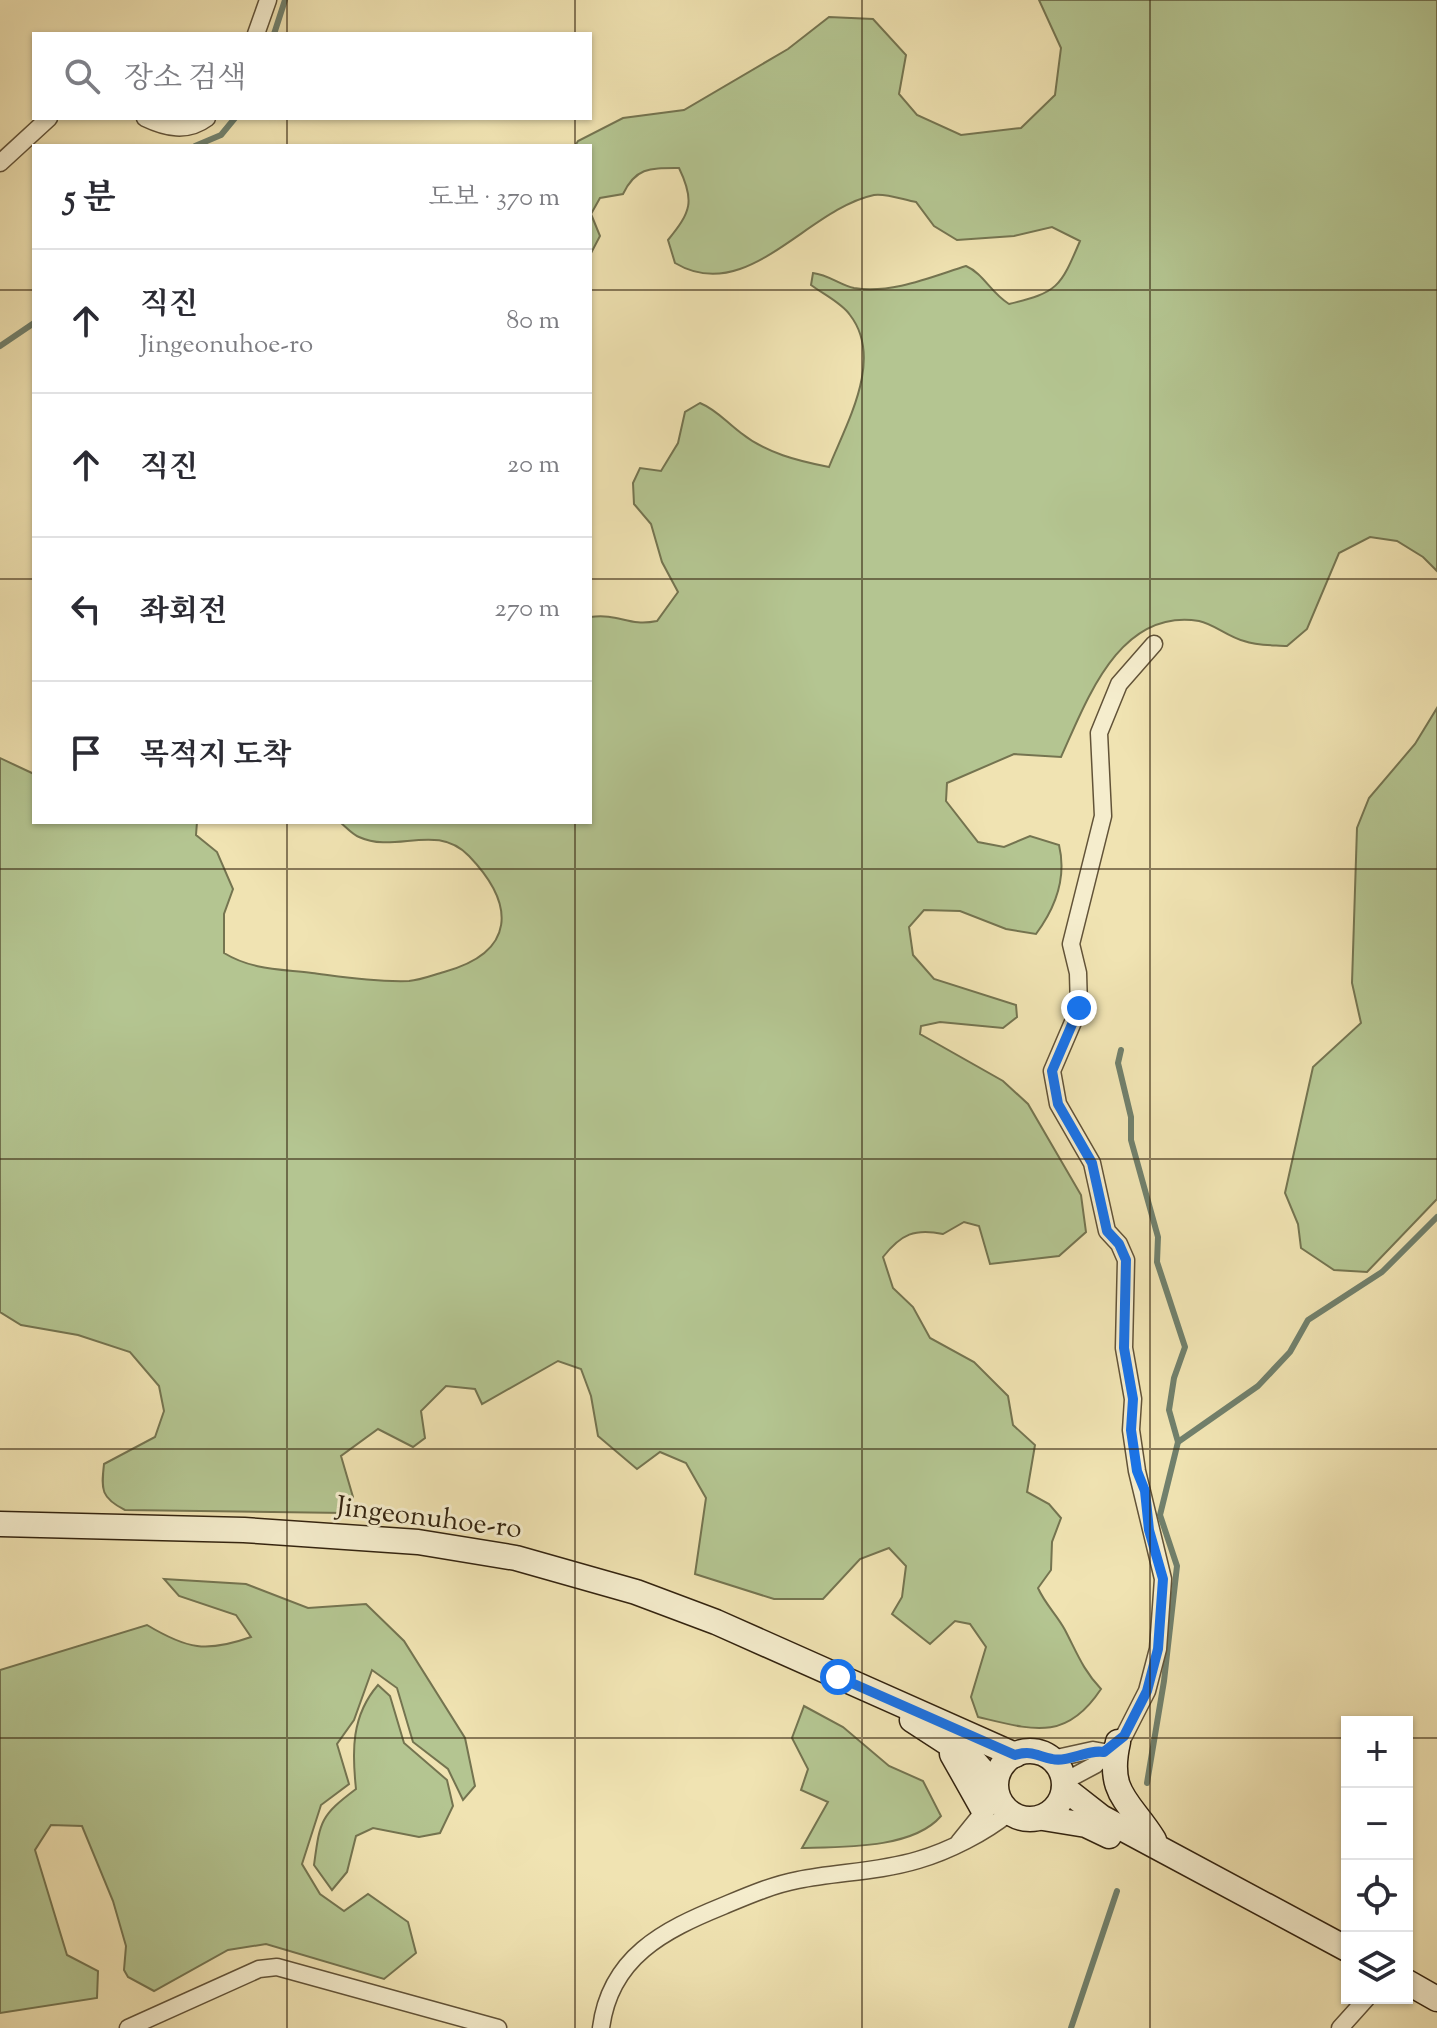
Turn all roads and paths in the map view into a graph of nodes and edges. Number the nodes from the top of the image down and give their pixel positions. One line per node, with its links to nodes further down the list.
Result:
1 (268, 0): 2 (street)
2 (257, 32)
3 (47, 120): 6 (street)
4 (152, 120): 5 (street)
5 (204, 120)
6 (0, 163)
7 (1154, 644): 10 (street)
8 (0, 1524): 9 (main road, Jingeonuhoe-ro)
9 (873, 1695): 11 (main road, Jingeonuhoe-ro); 14 (main road, Jingeonuhoe-ro)
10 (1111, 1747): 12 (street); 13 (street); 17 (main road)
11 (1015, 1755): 12 (main road, Jingeonuhoe-ro); 14 (main road)
12 (1052, 1759): 13 (main road)
13 (1064, 1785): 15 (main road); 17 (main road)
14 (996, 1800): 15 (main road); 16 (street); 16 (street)
15 (1043, 1818): 17 (main road)
16 (958, 1843): 24 (street)
17 (1157, 1846): 18 (main road)
18 (1341, 1946)
19 (1413, 1985): 20 (main road)
20 (1437, 1999)
21 (1362, 2004): 25 (street)
22 (128, 2028): 23 (street)
23 (498, 2028)
24 (601, 2028)
25 (1340, 2028)

